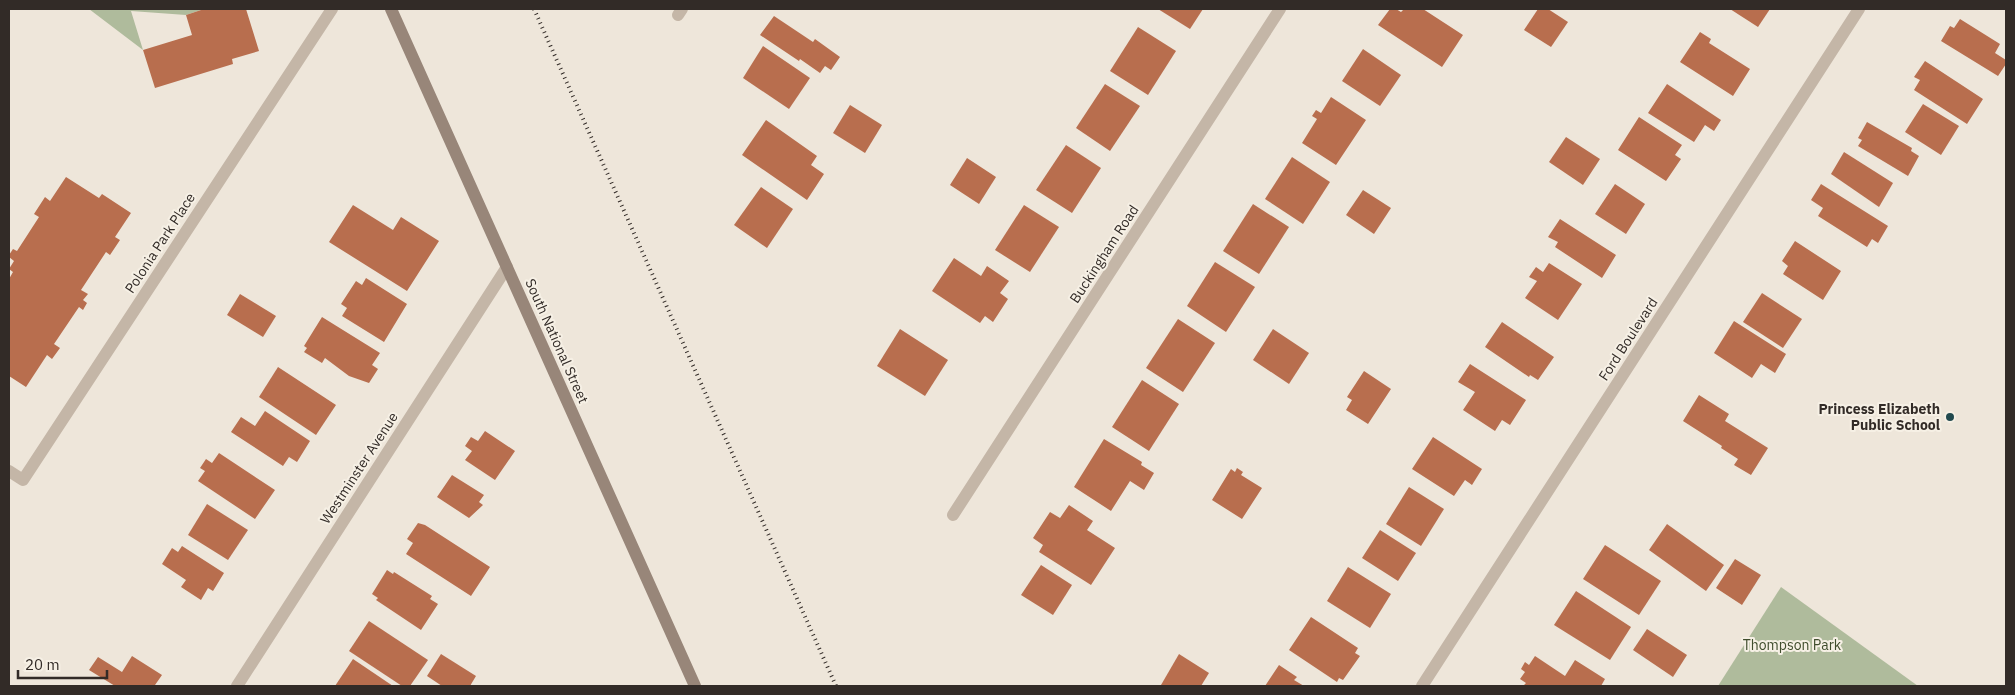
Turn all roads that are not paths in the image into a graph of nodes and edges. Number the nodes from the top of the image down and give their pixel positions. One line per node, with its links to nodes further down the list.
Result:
1 (332, 9): 6 (street, Polonia Park Place)
2 (392, 9): 5 (street, South National Street)
3 (1280, 9): 7 (street, Buckingham Road)
4 (1859, 9): 10 (street, Ford Boulevard)
5 (507, 267): 8 (street, Westminster Avenue); 9 (street, South National Street)
6 (9, 471)
7 (953, 515)
8 (237, 686)
9 (695, 686)
10 (1422, 686)

